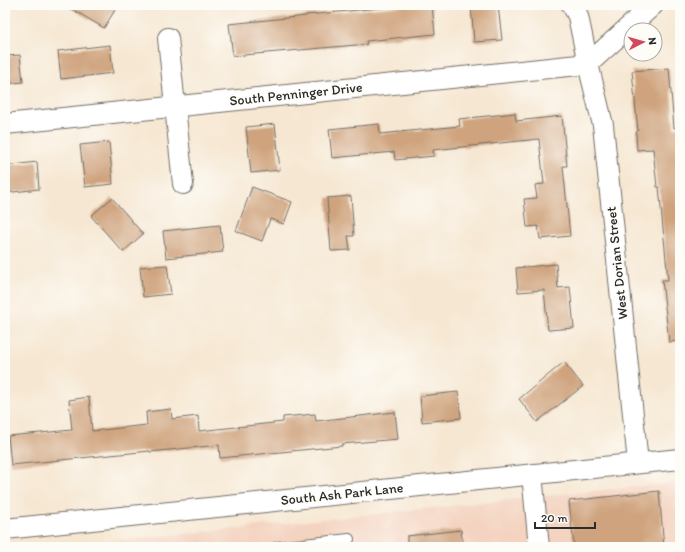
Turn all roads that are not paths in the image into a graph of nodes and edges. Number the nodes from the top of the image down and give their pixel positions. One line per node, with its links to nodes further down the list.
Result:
1 (572, 5): 4 (street)
2 (653, 5): 4 (street)
3 (168, 38): 5 (street)
4 (588, 64): 5 (street, South Penninger Drive); 9 (street, West Dorian Street)
5 (174, 106): 6 (street, South Penninger Drive); 7 (street)
6 (5, 124)
7 (183, 184)
8 (680, 459): 9 (street, South Ash Park Lane)
9 (638, 463): 10 (street, South Ash Park Lane)
10 (532, 474): 11 (street, South Ash Park Lane); 14 (street)
11 (5, 529)
12 (349, 539): 13 (lane)
13 (277, 547)
14 (539, 547)

